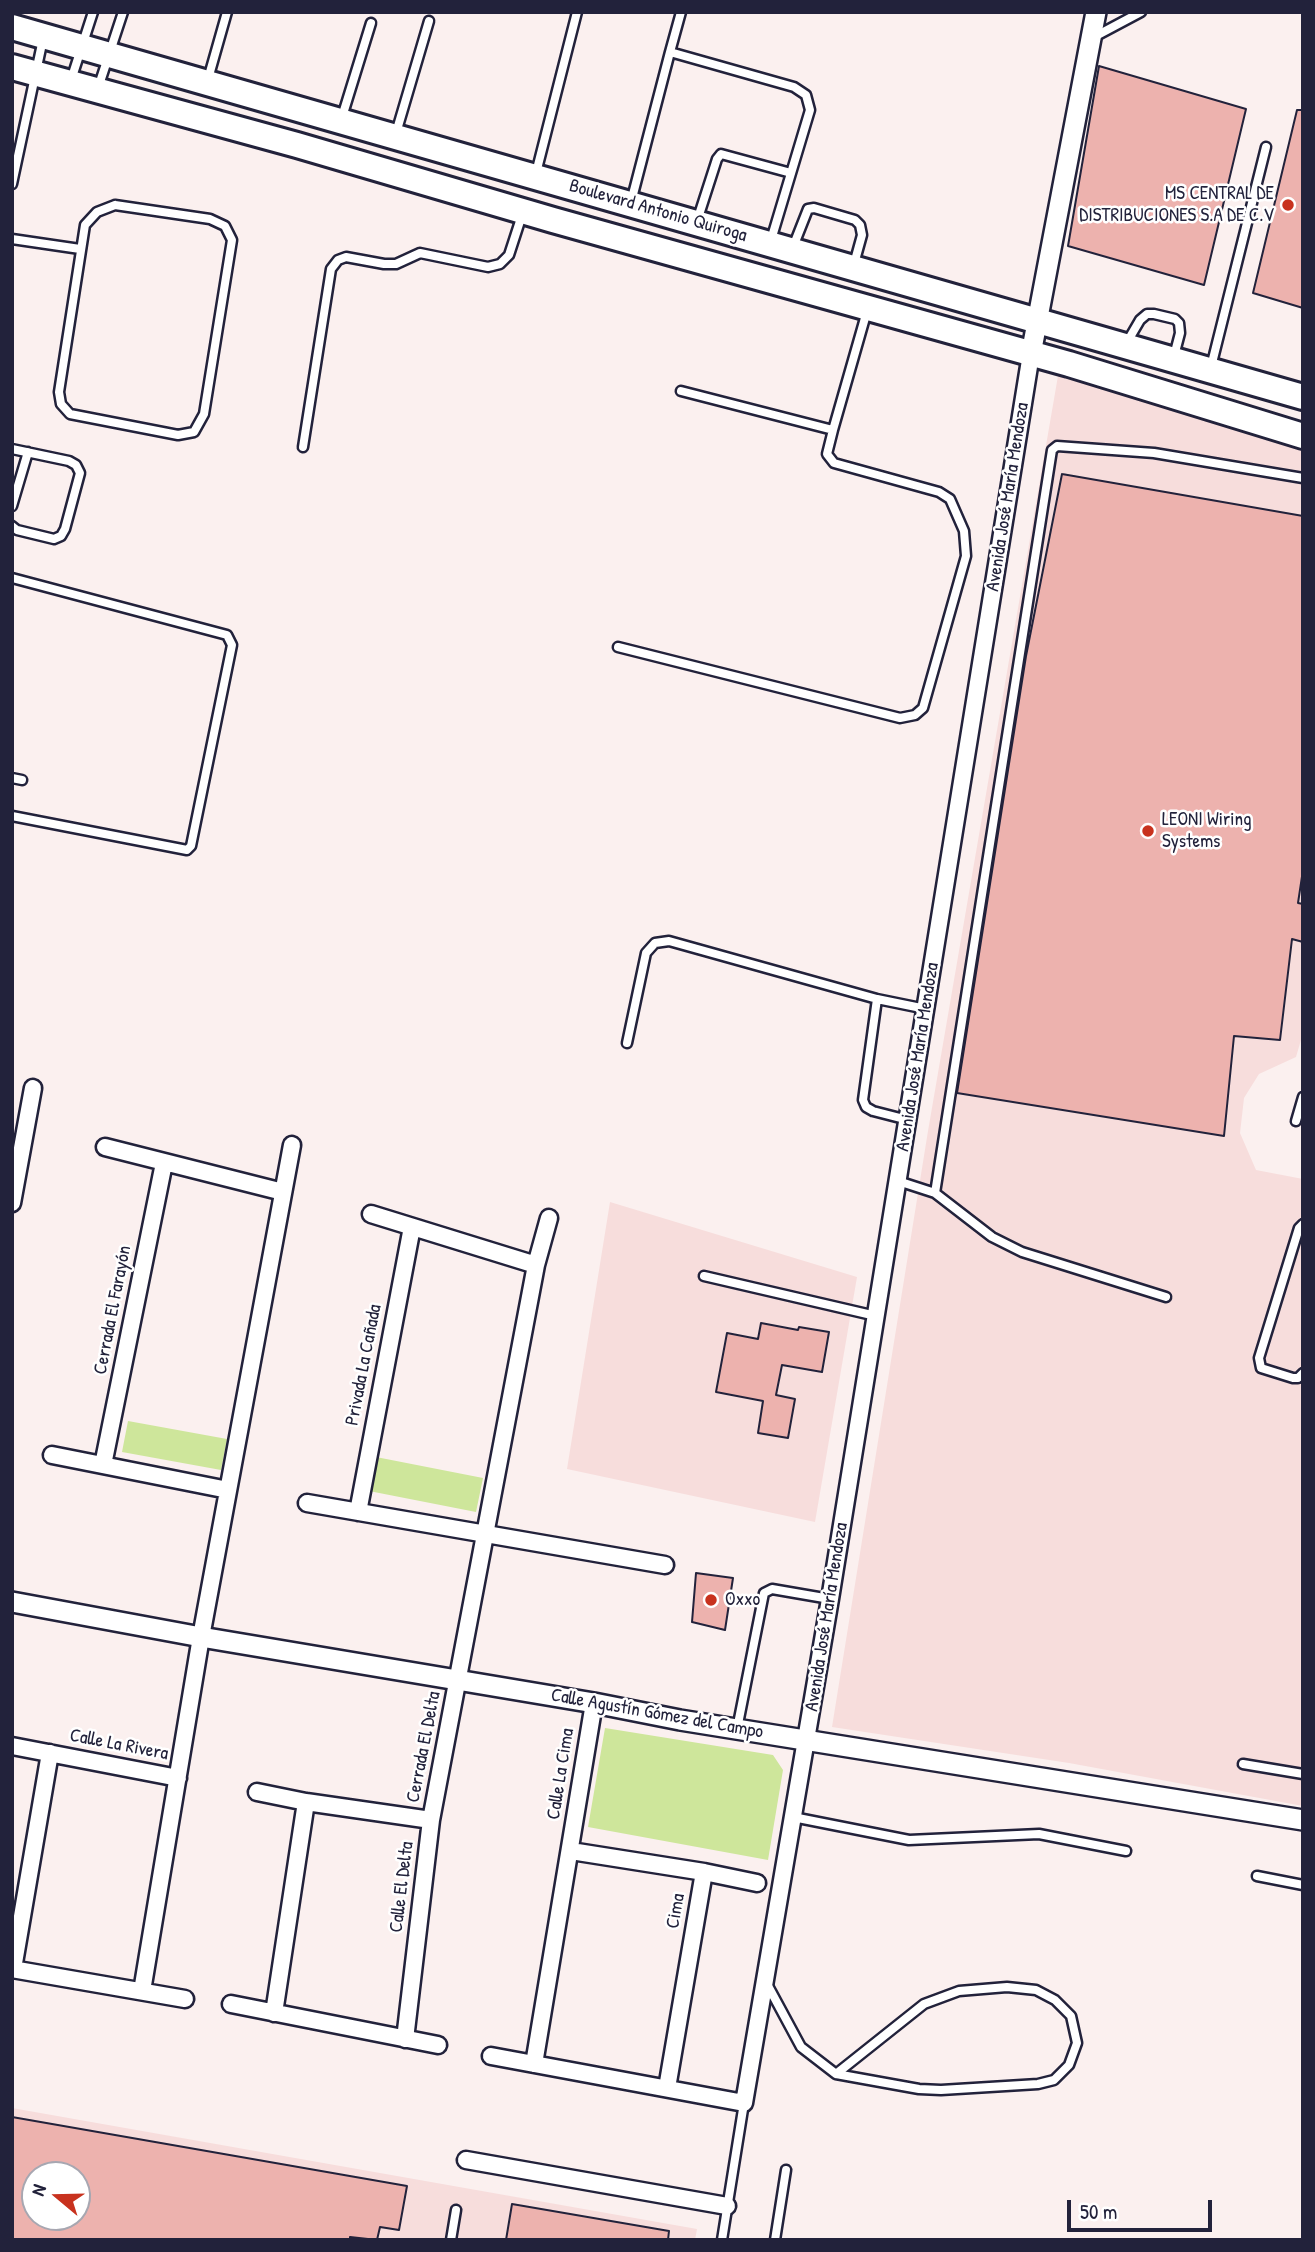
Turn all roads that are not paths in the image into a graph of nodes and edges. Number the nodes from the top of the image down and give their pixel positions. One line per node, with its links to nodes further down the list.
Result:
1 (93, 12): 13 (lane)
2 (122, 12): 15 (lane)
3 (227, 12): 17 (lane)
4 (577, 12): 24 (lane)
5 (681, 12): 14 (lane)
6 (1096, 12): 12 (street, Avenida José María Mendoza)
7 (1141, 12): 12 (lane)
8 (429, 21): 21 (lane)
9 (18, 23): 11 (main road, Boulevard Antonio Quiroga)
10 (371, 23): 20 (lane)
11 (44, 36): 13 (main road, Boulevard Antonio Quiroga); 16 (lane)
12 (1091, 38): 34 (street, Avenida José María Mendoza)
13 (80, 46): 15 (main road, Boulevard Antonio Quiroga); 18 (lane)
14 (670, 52): 23 (lane); 26 (lane)
15 (109, 54): 17 (main road, Boulevard Antonio Quiroga); 19 (lane)
16 (23, 70): 18 (main road, Boulevard Antonio Quiroga); 25 (lane)
17 (207, 82): 20 (main road, Boulevard Antonio Quiroga)
18 (70, 83): 19 (main road, Boulevard Antonio Quiroga)
19 (97, 90): 27 (main road, Boulevard Antonio Quiroga)
20 (342, 120): 21 (main road, Boulevard Antonio Quiroga)
21 (395, 136): 24 (main road, Boulevard Antonio Quiroga)
22 (1266, 147): 38 (lane)
23 (791, 173): 28 (lane); 30 (lane)
24 (535, 176): 26 (main road, Boulevard Antonio Quiroga)
25 (12, 184)
26 (631, 203): 28 (main road, Boulevard Antonio Quiroga)
27 (524, 212): 33 (main road, Boulevard Antonio Quiroga); 43 (lane)
28 (697, 222): 30 (main road, Boulevard Antonio Quiroga)
29 (12, 239): 31 (lane)
30 (781, 246): 32 (main road, Boulevard Antonio Quiroga); 32 (lane)
31 (80, 249): 31 (lane)
32 (853, 267): 34 (main road, Boulevard Antonio Quiroga)
33 (868, 307): 36 (main road, Boulevard Antonio Quiroga); 41 (lane)
34 (1038, 321): 35 (main road, Boulevard Antonio Quiroga); 36 (street, Avenida José María Mendoza)
35 (1125, 345): 37 (main road, Boulevard Antonio Quiroga); 37 (lane)
36 (1031, 354): 42 (main road, Boulevard Antonio Quiroga); 55 (street, Avenida José María Mendoza)
37 (1173, 359): 38 (main road, Boulevard Antonio Quiroga)
38 (1211, 370): 40 (main road, Boulevard Antonio Quiroga)
39 (681, 391): 41 (lane)
40 (1303, 397)
41 (833, 430): 50 (lane)
42 (1303, 436)
43 (303, 447)
44 (12, 449): 45 (lane)
45 (28, 452): 47 (lane); 48 (lane)
46 (1303, 478): 67 (lane)
47 (12, 506)
48 (12, 526)
49 (12, 578): 53 (lane)
50 (618, 647)
51 (12, 778): 52 (lane)
52 (22, 780)
53 (12, 816)
54 (877, 999): 55 (lane); 56 (lane); 59 (lane)
55 (926, 1009): 59 (street, Avenida José María Mendoza)
56 (627, 1043)
57 (33, 1088): 61 (street)
58 (1303, 1097): 60 (lane)
59 (908, 1120): 65 (street, Avenida José María Mendoza)
60 (1296, 1121)
61 (19, 1125): 68 (street)
62 (292, 1145): 66 (street)
63 (105, 1147): 64 (street)
64 (164, 1163): 66 (street); 79 (street, Cerrada El Farayón)
65 (898, 1181): 67 (lane); 76 (street, Avenida José María Mendoza)
66 (283, 1192): 80 (street)
67 (935, 1194): 75 (lane)
68 (12, 1203)
69 (371, 1214): 72 (street)
70 (549, 1218): 73 (street)
71 (1303, 1224): 77 (lane)
72 (412, 1227): 73 (street); 82 (street, Privada La Cañada)
73 (536, 1265): 83 (street)
74 (704, 1276): 76 (lane)
75 (1166, 1297)
76 (876, 1315): 85 (street, Avenida José María Mendoza)
77 (1303, 1373)
78 (52, 1455): 79 (street)
79 (103, 1465): 80 (street)
80 (228, 1490): 87 (street)
81 (307, 1503): 82 (street)
82 (358, 1512): 83 (street)
83 (485, 1534): 84 (street); 88 (street)
84 (665, 1565)
85 (830, 1599): 90 (lane); 91 (street, Avenida José María Mendoza)
86 (12, 1602): 87 (street, Calle Agustín Gómez del Campo)
87 (201, 1637): 88 (street, Calle Agustín Gómez del Campo); 96 (street)
88 (458, 1681): 89 (street, Calle Agustín Gómez del Campo); 101 (street, Cerrada El Delta)
89 (594, 1703): 90 (street, Calle Agustín Gómez del Campo); 102 (street, Calle La Cima)
90 (737, 1729): 91 (street, Calle Agustín Gómez del Campo)
91 (807, 1740): 99 (street, Avenida José María Mendoza); 100 (street, Calle Agustín Gómez del Campo)
92 (12, 1746): 93 (street)
93 (50, 1754): 96 (street, Calle La Rivera); 108 (street, Calle La Rivera)
94 (1244, 1764): 95 (lane)
95 (1303, 1774)
96 (178, 1778): 110 (street, Calle La Rivera)
97 (257, 1792): 98 (street)
98 (306, 1802): 101 (street, Calle El Delta); 113 (street)
99 (793, 1817): 103 (lane); 109 (street, Avenida José María Mendoza)
100 (1303, 1820)
101 (431, 1821): 114 (street, Calle El Delta)
102 (571, 1851): 104 (street, Cima); 117 (street)
103 (1126, 1851)
104 (704, 1872): 106 (street); 119 (street, Cima)
105 (1257, 1876): 107 (lane)
106 (757, 1883)
107 (1303, 1885)
108 (13, 1969): 110 (street, Calle La Rivera)
109 (765, 1981): 118 (lane); 120 (street, Avenida José María Mendoza)
110 (142, 1991): 111 (street)
111 (185, 1999)
112 (231, 2004): 113 (street)
113 (274, 2013): 114 (street)
114 (405, 2039): 115 (street)
115 (438, 2045)
116 (491, 2056): 117 (street)
117 (534, 2064): 119 (street)
118 (836, 2074): 118 (lane)
119 (667, 2088): 120 (street)
120 (744, 2102): 123 (lane)
121 (466, 2160): 123 (street)
122 (786, 2170): 127 (lane)
123 (727, 2206): 126 (lane)
124 (456, 2210): 125 (lane)
125 (451, 2240)
126 (722, 2240)
127 (775, 2240)

